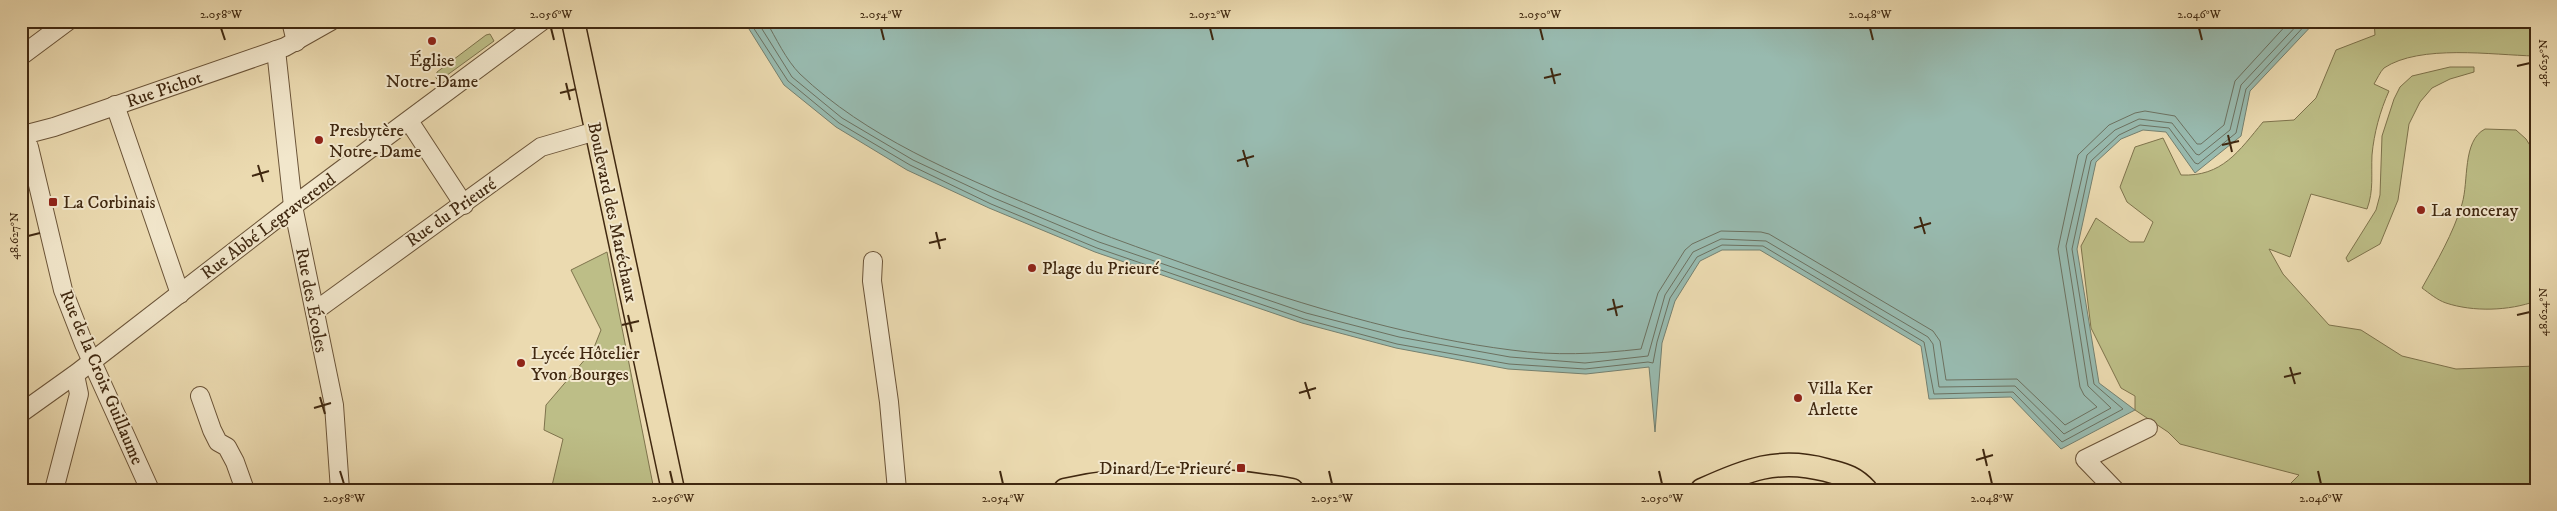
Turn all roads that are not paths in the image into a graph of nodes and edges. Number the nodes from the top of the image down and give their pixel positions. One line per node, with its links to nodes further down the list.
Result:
1 (68, 21): 8 (street)
2 (291, 21): 6 (street)
3 (331, 21): 6 (street, Rue Pichot)
4 (542, 21): 10 (street, Rue Abbé Legraverend)
5 (573, 21): 11 (main road, Boulevard des Maréchaux)
6 (296, 42): 7 (street, Rue Pichot)
7 (276, 50): 9 (street, Rue Pichot); 14 (street, Rue des Écoles)
8 (21, 56)
9 (115, 106): 12 (street, Rue Pichot); 16 (street)
10 (409, 121): 13 (street); 14 (street, Rue Abbé Legraverend)
11 (596, 130): 13 (street, Rue du Prieuré); 28 (main road, Boulevard des Maréchaux)
12 (26, 140): 18 (street, Rue de la Croix Guillaume)
13 (464, 205): 17 (street, Rue du Prieuré)
14 (294, 206): 16 (street, Rue Abbé Legraverend); 17 (street, Rue des Écoles)
15 (873, 261): 29 (street)
16 (180, 294): 18 (street, Rue Abbé Legraverend)
17 (315, 311): 27 (street, Rue des Écoles)
18 (91, 361): 19 (street, Rue Abbé Legraverend); 25 (street, Rue de la Croix Guillaume)
19 (75, 374): 21 (street, Rue Abbé Legraverend); 24 (street)
20 (200, 396): 26 (street)
21 (21, 413)
22 (2148, 428): 34 (street)
23 (1214, 485): 30 (main road); 31 (main road)
24 (54, 490)
25 (150, 490)
26 (244, 490)
27 (340, 490)
28 (672, 490)
29 (898, 490)
30 (1065, 490)
31 (1292, 490)
32 (1702, 490): 33 (main road)
33 (1866, 490)
34 (2115, 490)

